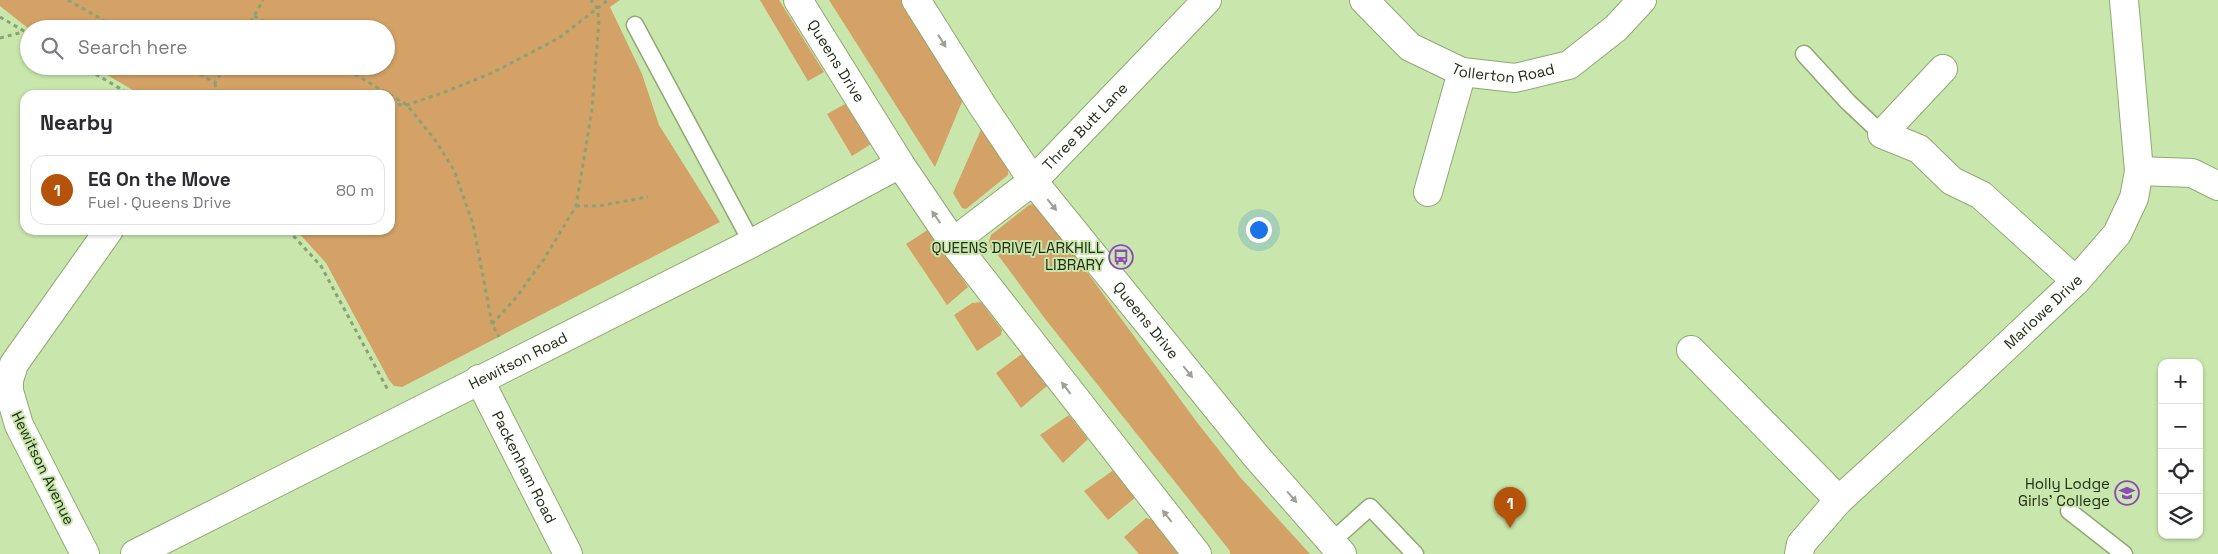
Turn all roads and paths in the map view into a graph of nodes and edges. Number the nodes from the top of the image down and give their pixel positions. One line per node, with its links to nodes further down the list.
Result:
1 (68, 0): 14 (path)
2 (263, 0): 12 (path)
3 (591, 0): 11 (path)
4 (608, 0): 11 (path)
5 (798, 0): 36 (main road, Queens Drive)
6 (916, 0): 38 (main road, Queens Drive, one-way to 38)
7 (1207, 0): 38 (main road, Three Butt Lane)
8 (1364, 0): 23 (main road, Tollerton Road)
9 (1642, 0): 23 (main road, Tollerton Road)
10 (2124, 0): 37 (main road, Marlowe Drive)
11 (597, 8): 34 (path); 42 (path)
12 (254, 16): 15 (path); 16 (path)
13 (0, 17): 18 (path)
14 (104, 20)
15 (252, 20)
16 (261, 20)
17 (635, 25): 46 (lane)
18 (20, 30)
19 (20, 33): 20 (path)
20 (0, 38)
21 (1804, 54): 35 (lane)
22 (1943, 69): 35 (main road)
23 (1462, 72): 40 (main road)
24 (97, 75): 29 (path)
25 (201, 75): 28 (path)
26 (220, 75): 28 (path)
27 (356, 75): 31 (path)
28 (215, 83): 30 (path)
29 (123, 90)
30 (216, 90)
31 (382, 90)
32 (395, 98): 34 (path)
33 (395, 104): 34 (path)
34 (407, 105): 48 (path)
35 (1882, 134): 47 (main road)
36 (900, 164): 45 (main road, Queens Drive, one-way to 36); 46 (main road, Hewitson Road)
37 (2139, 171): 39 (main road); 47 (main road, Marlowe Drive)
38 (1033, 181): 45 (main road, Three Butt Lane); 55 (main road, Queens Drive, one-way to 55)
39 (2218, 186)
40 (1428, 192)
41 (648, 197): 42 (path)
42 (576, 206): 48 (path)
43 (105, 235): 56 (main road, Hewitson Avenue)
44 (293, 235): 52 (path)
45 (953, 242): 59 (main road, Queens Drive, one-way to 45)
46 (752, 243): 50 (main road, Hewitson Road)
47 (2076, 281): 53 (main road, Marlowe Drive)
48 (492, 324): 50 (path)
49 (1691, 350): 53 (main road)
50 (513, 362): 51 (main road, Hewitson Road)
51 (478, 379): 52 (main road, Hewitson Road); 58 (main road, Packenham Road)
52 (402, 418): 57 (main road, Hewitson Road)
53 (1839, 500): 61 (main road, Marlowe Drive)
54 (2069, 512): 62 (lane)
55 (1337, 548): 60 (lane)
56 (85, 554)
57 (135, 554)
58 (568, 554)
59 (1197, 554)
60 (1415, 554)
61 (1800, 554)
62 (2124, 554)

